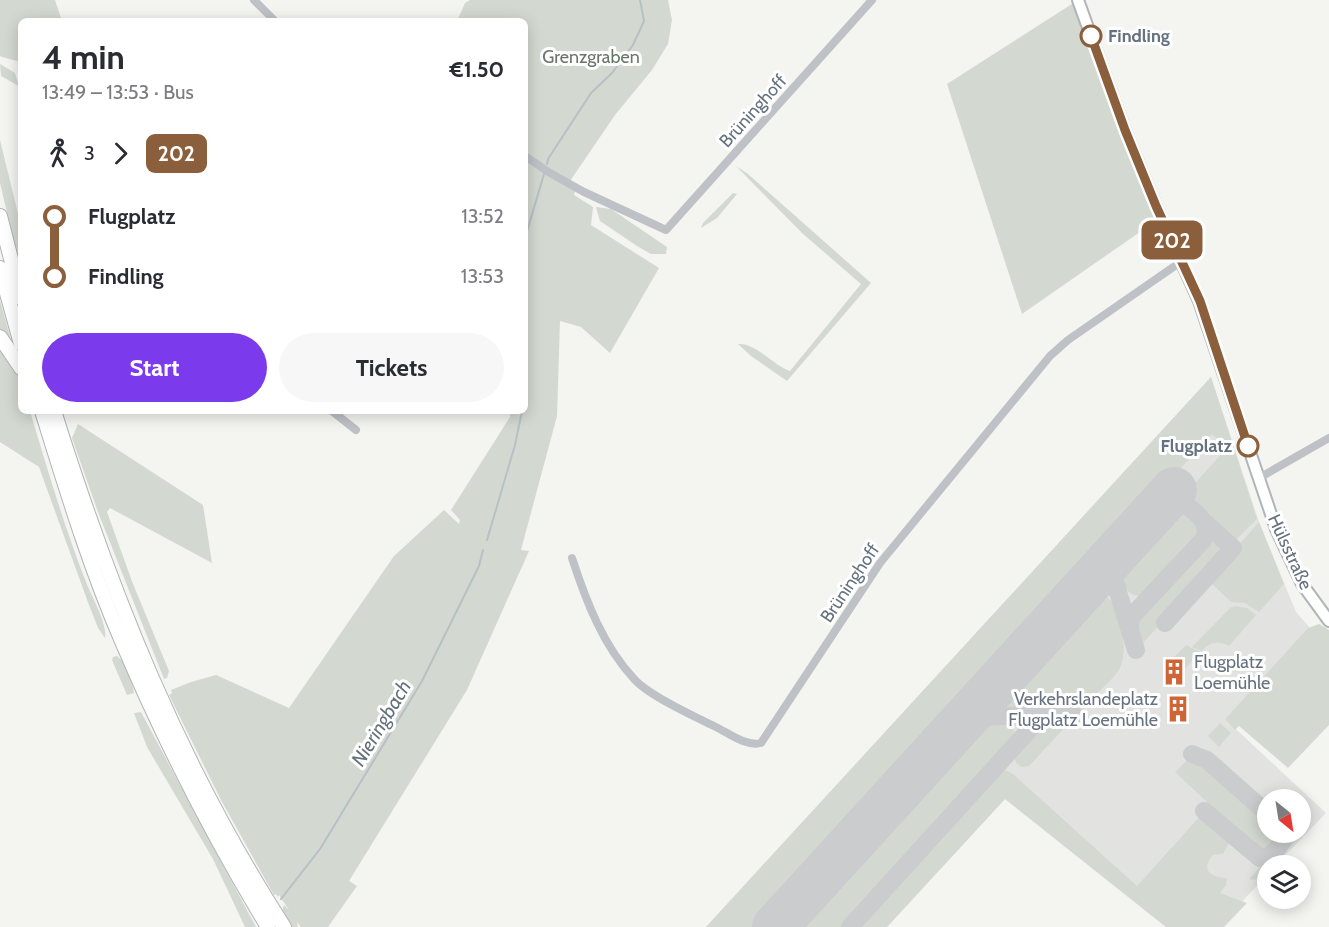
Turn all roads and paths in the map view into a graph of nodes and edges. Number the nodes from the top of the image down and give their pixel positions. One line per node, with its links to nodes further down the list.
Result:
1 (254, 0): 4 (street)
2 (872, 0): 5 (street, Brüninghoff)
3 (1078, 0): 7 (street, Hülsstraße)
4 (272, 18)
5 (528, 158)
6 (0, 216): 9 (highway)
7 (1182, 261): 18 (street, Hülsstraße); 19 (street, Brüninghoff)
8 (0, 268): 10 (highway)
9 (18, 286)
10 (18, 333)
11 (0, 338): 12 (highway)
12 (18, 364)
13 (43, 414): 21 (highway)
14 (55, 414): 22 (highway)
15 (336, 414): 16 (street)
16 (356, 430)
17 (1329, 438): 18 (street)
18 (1259, 478): 20 (street, Hülsstraße)
19 (572, 558)
20 (1329, 621)
21 (268, 927)
22 (284, 927)

